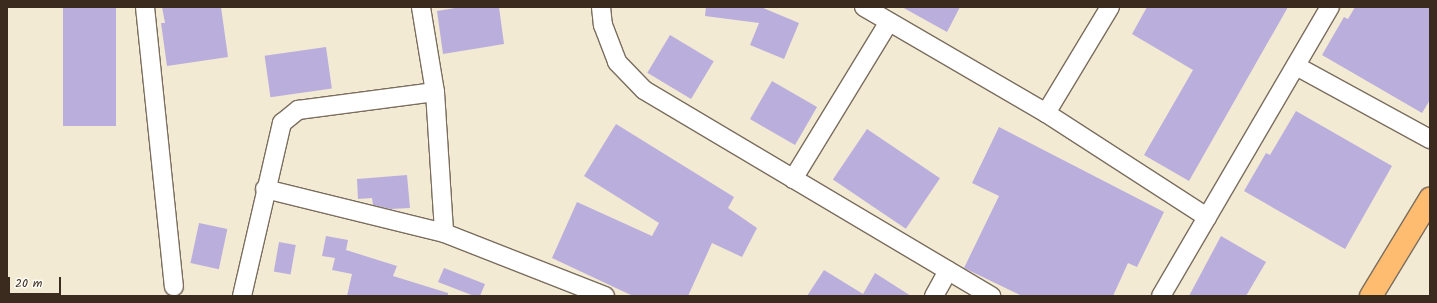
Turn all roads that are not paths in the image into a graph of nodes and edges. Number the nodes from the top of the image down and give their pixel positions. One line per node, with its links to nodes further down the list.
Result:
1 (145, 7): 18 (street)
2 (421, 7): 9 (street)
3 (601, 7): 12 (street)
4 (864, 7): 7 (street)
5 (1110, 7): 10 (street)
6 (1330, 7): 8 (street)
7 (889, 22): 10 (street); 12 (street)
8 (1296, 66): 11 (street); 15 (street)
9 (435, 92): 13 (street); 16 (street)
10 (1046, 113): 15 (street)
11 (1430, 139)
12 (793, 179): 17 (street)
13 (265, 189): 16 (street); 19 (street)
14 (1430, 199): 24 (main road)
15 (1207, 217): 23 (street)
16 (444, 233): 20 (street)
17 (948, 271): 21 (street); 22 (street)
18 (174, 286)
19 (243, 295)
20 (605, 296)
21 (934, 296)
22 (991, 296)
23 (1161, 296)
24 (1371, 296)

